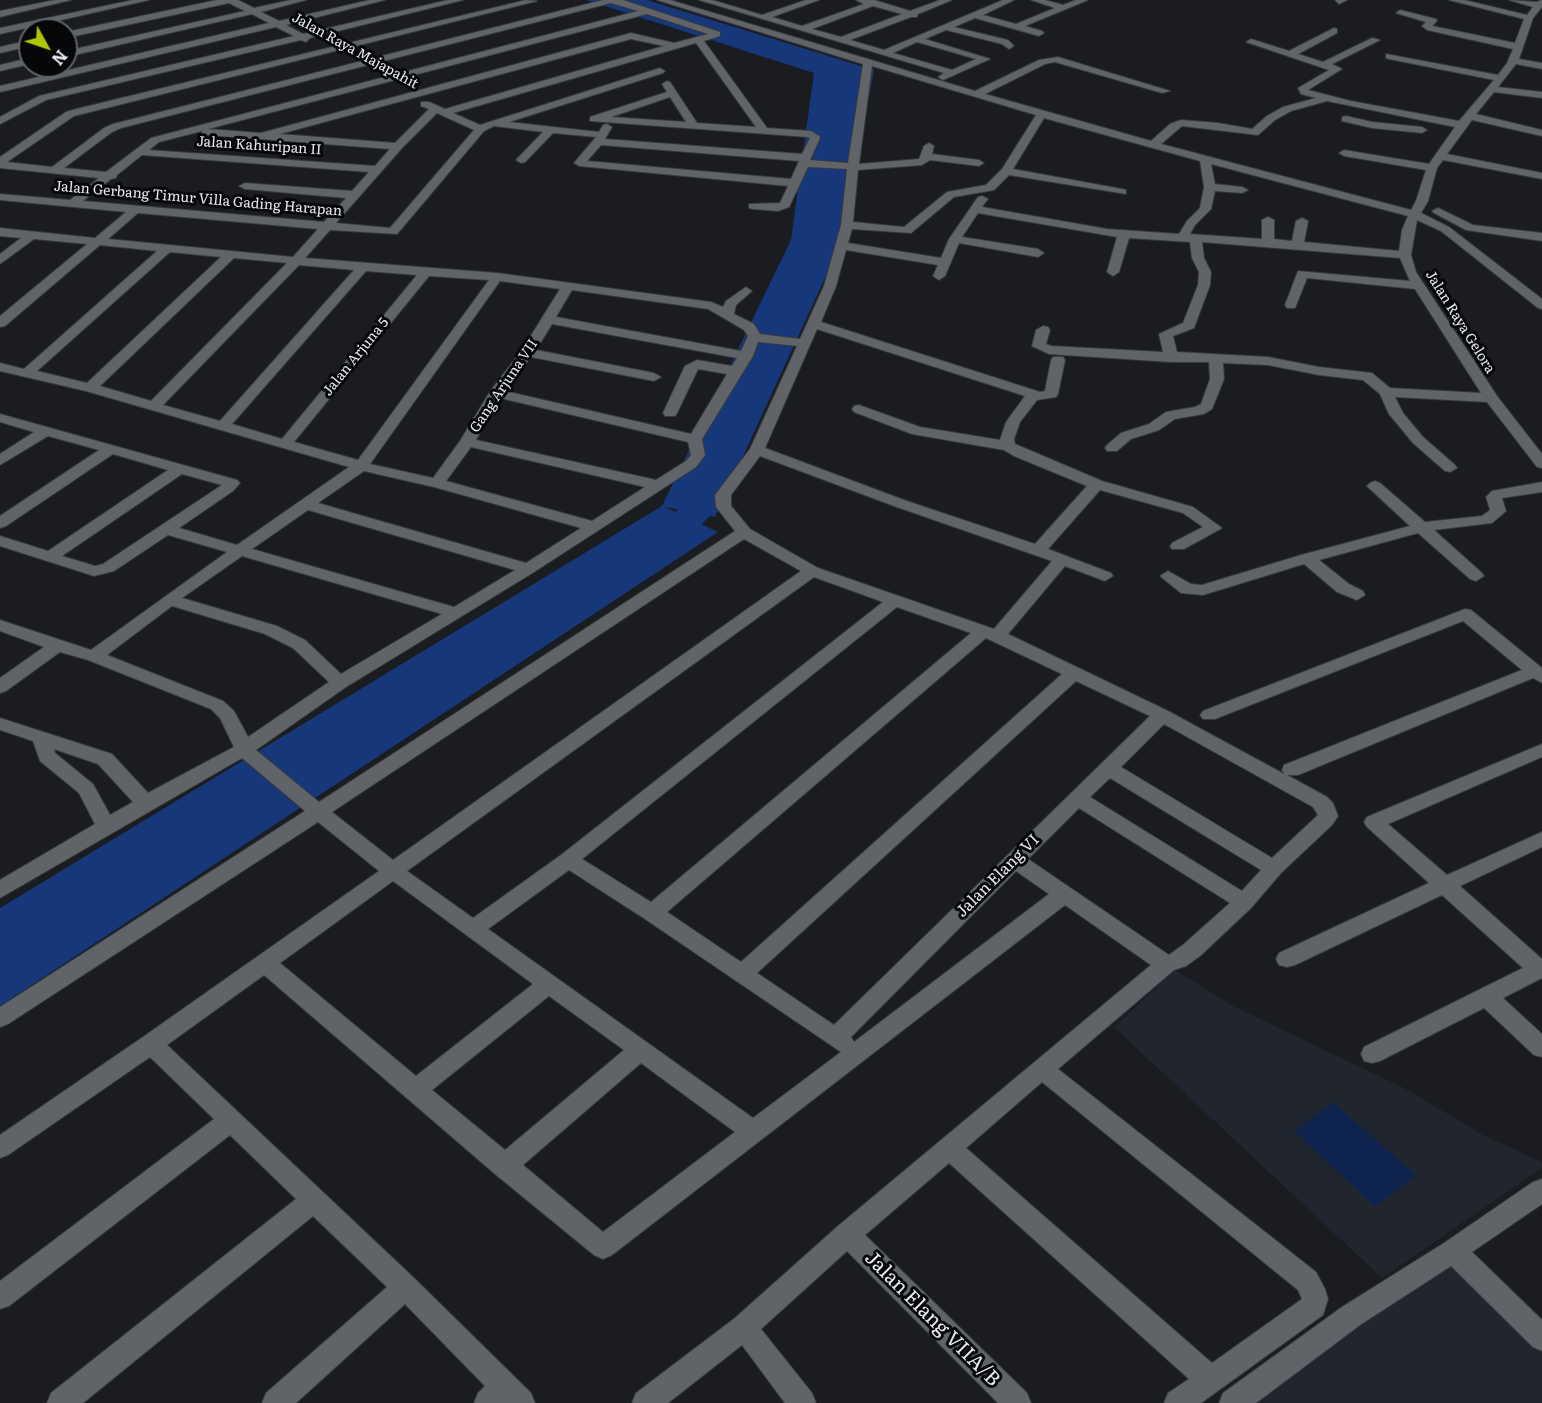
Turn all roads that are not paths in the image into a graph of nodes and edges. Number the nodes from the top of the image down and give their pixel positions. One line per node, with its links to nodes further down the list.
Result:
1 (8, 0): 25 (street)
2 (67, 0): 25 (street)
3 (145, 0): 40 (street)
4 (230, 0): 27 (street, Jalan Raya Majapahit); 43 (street)
5 (302, 0): 27 (street)
6 (381, 0): 36 (street)
7 (459, 0): 47 (street)
8 (608, 0): 26 (street); 28 (street)
9 (661, 0): 68 (street)
10 (703, 0): 23 (street)
11 (735, 0): 23 (street)
12 (815, 0): 33 (street)
13 (860, 0): 21 (street)
14 (948, 0): 30 (street)
15 (1010, 0): 32 (street)
16 (1035, 0): 24 (street)
17 (1084, 0): 24 (street)
18 (1453, 0): 35 (street)
19 (1513, 0): 22 (street)
20 (531, 1): 28 (street); 60 (street)
21 (877, 2): 30 (street); 39 (street)
22 (1539, 3): 35 (street)
23 (720, 5): 33 (street)
24 (1064, 8): 38 (street)
25 (22, 9): 29 (street)
26 (647, 11): 41 (street); 48 (street)
27 (251, 12): 36 (street, Jalan Raya Majapahit); 55 (street)
28 (561, 13): 34 (street)
29 (0, 14)
30 (911, 14): 37 (street); 50 (street)
31 (1400, 14): 46 (street)
32 (974, 15): 37 (street); 38 (street)
33 (764, 17): 39 (street)
34 (542, 18): 41 (street); 72 (street)
35 (1530, 22): 57 (street)
36 (277, 24): 47 (street, Jalan Raya Majapahit); 66 (street)
37 (948, 26): 49 (street); 63 (street)
38 (1016, 27): 44 (street)
39 (803, 29): 50 (street)
40 (0, 31)
41 (573, 31): 53 (street); 80 (street)
42 (1334, 31): 64 (street)
43 (78, 32)
44 (1039, 33)
45 (1427, 36): 46 (street)
46 (1466, 36): 57 (street)
47 (302, 37): 60 (street, Jalan Raya Majapahit); 78 (street)
48 (699, 39): 56 (street); 104 (street)
49 (915, 39): 61 (street); 63 (street)
50 (842, 40): 61 (street)
51 (1375, 40): 71 (street)
52 (1251, 42): 64 (street)
53 (601, 44): 56 (street); 90 (street)
54 (18, 46): 58 (street)
55 (99, 46): 59 (street); 66 (street)
56 (674, 46): 62 (street)
57 (1519, 47): 67 (street)
58 (0, 51): 70 (street)
59 (78, 51)
60 (327, 51): 72 (street, Jalan Raya Majapahit); 85 (street)
61 (884, 53): 77 (street)
62 (649, 54): 76 (street); 93 (street)
63 (993, 54): 77 (street)
64 (1290, 54): 71 (street)
65 (1389, 56): 79 (street)
66 (122, 61): 75 (street); 78 (street)
67 (1513, 61): 73 (street); 79 (street)
68 (868, 62): 81 (street); 122 (street)
69 (18, 63): 70 (street)
70 (14, 64): 74 (street)
71 (1326, 64): 91 (street)
72 (355, 66): 80 (street, Jalan Raya Majapahit); 92 (street)
73 (1542, 66)
74 (0, 68)
75 (86, 69): 82 (street); 83 (street)
76 (660, 71): 87 (street); 100 (street)
77 (956, 71): 81 (street)
78 (143, 75): 82 (street); 85 (street)
79 (1500, 78): 84 (street)
80 (381, 81): 90 (street, Jalan Raya Majapahit); 101 (street)
81 (933, 81): 88 (street)
82 (105, 84): 97 (street)
83 (0, 88)
84 (1490, 89): 89 (street); 99 (street)
85 (169, 91): 92 (street); 121 (street)
86 (1165, 91): 88 (street)
87 (673, 93): 95 (street); 102 (street)
88 (976, 94): 94 (street)
89 (1542, 95)
90 (410, 97): 93 (street, Jalan Raya Majapahit); 109 (street)
91 (1326, 99): 99 (street); 112 (street)
92 (192, 107): 101 (street); 125 (street)
93 (439, 111): 103 (street, Jalan Raya Majapahit); 113 (street)
94 (1042, 113): 112 (street); 126 (street)
95 (594, 119): 98 (street); 105 (street)
96 (1346, 119): 110 (street)
97 (0, 121)
98 (611, 121): 102 (street); 111 (street)
99 (1466, 121): 107 (street); 110 (street)
100 (493, 123): 103 (street); 105 (street)
101 (217, 124): 106 (street); 108 (street)
102 (694, 126): 104 (street)
103 (480, 129): 148 (street, Jalan Gerbang Timur Villa Gading Harapan)
104 (763, 129): 119 (street)
105 (555, 130): 111 (street); 118 (street)
106 (189, 131): 108 (street); 114 (street)
107 (1542, 133)
108 (233, 134): 109 (street)
109 (265, 135): 113 (street)
110 (1445, 135): 116 (street)
111 (600, 138): 119 (street); 129 (street)
112 (1153, 145): 117 (street)
113 (398, 146): 124 (street)
114 (139, 152): 124 (street, Jalan Kahuripan II); 127 (street)
115 (1344, 153): 123 (street)
116 (1439, 156): 123 (street); 128 (street)
117 (1205, 159): 131 (street); 144 (street)
118 (521, 160)
119 (805, 160): 122 (street); 129 (street)
120 (979, 163): 122 (street)
121 (0, 164): 125 (street)
122 (849, 165): 147 (street)
123 (1432, 168): 138 (street)
124 (377, 169): 135 (street)
125 (55, 170): 127 (street)
126 (1006, 171): 132 (street); 134 (street)
127 (112, 176): 139 (street)
128 (1542, 176)
129 (794, 183): 140 (street)
130 (245, 186): 135 (street)
131 (1210, 187): 133 (street); 153 (street)
132 (990, 188): 141 (street); 147 (street)
133 (1242, 190)
134 (1122, 192)
135 (354, 195): 148 (street)
136 (0, 197): 137 (street, Jalan Gerbang Timur Villa Gading Harapan)
137 (16, 198): 139 (street, Jalan Gerbang Timur Villa Gading Harapan); 143 (street)
138 (1422, 201): 144 (street); 152 (street)
139 (73, 203): 142 (street, Jalan Gerbang Timur Villa Gading Harapan)
140 (753, 206)
141 (976, 208): 151 (street); 154 (street)
142 (136, 209): 148 (street, Jalan Gerbang Timur Villa Gading Harapan); 155 (street)
143 (0, 210)
144 (1414, 214): 162 (street); 174 (street)
145 (1268, 220): 156 (street)
146 (1302, 221): 157 (street)
147 (847, 225): 158 (street)
148 (326, 226): 164 (street)
149 (0, 232): 150 (street)
150 (32, 235): 155 (street); 163 (street)
151 (1124, 235): 153 (street); 168 (street)
152 (1542, 237)
153 (1190, 238): 156 (street); 185 (street)
154 (955, 239): 160 (street); 165 (street)
155 (98, 240): 159 (street); 178 (street)
156 (1268, 243): 157 (street)
157 (1297, 245): 162 (street)
158 (841, 246): 165 (street); 179 (street)
159 (167, 248): 161 (street); 190 (street)
160 (1038, 253)
161 (231, 254): 164 (street); 192 (street)
162 (1405, 255): 172 (street, Jalan Raya Gelora)
163 (0, 260)
164 (297, 260): 166 (street); 197 (street)
165 (945, 262): 169 (street)
166 (363, 267): 167 (street); 201 (street)
167 (426, 272): 170 (street); 204 (street, Jalan Arjuna 5)
168 (1113, 272)
169 (939, 276)
170 (497, 277): 171 (street); 212 (street)
171 (568, 286): 176 (street); 177 (street, Gang Arjuna VII)
172 (1419, 286): 175 (street); 196 (street, Jalan Raya Gelora)
173 (746, 291): 176 (street)
174 (1542, 304)
175 (1291, 305)
176 (728, 314): 181 (street)
177 (547, 319): 183 (street, Gang Arjuna VII); 184 (street)
178 (0, 323)
179 (813, 324): 182 (street); 195 (street)
180 (1043, 330): 185 (street)
181 (756, 338): 182 (street); 184 (street)
182 (805, 343): 209 (street)
183 (528, 352): 191 (street); 194 (street, Gang Arjuna VII)
184 (746, 356): 189 (street)
185 (1171, 358): 186 (street)
186 (1216, 359): 193 (street); 207 (street)
187 (1058, 360): 195 (street)
188 (0, 367): 190 (street)
189 (735, 371): 199 (street); 203 (street)
190 (27, 374): 192 (street)
191 (654, 377)
192 (90, 388): 197 (street)
193 (1386, 392): 196 (street); 213 (street)
194 (496, 393): 203 (street); 205 (street, Gang Arjuna VII)
195 (1033, 395): 206 (street)
196 (1491, 398): 210 (street, Jalan Raya Gelora)
197 (153, 407): 201 (street)
198 (859, 409): 206 (street)
199 (670, 413)
200 (0, 418): 202 (street)
201 (222, 426): 204 (street)
202 (46, 431): 208 (street); 211 (street)
203 (695, 439): 217 (street)
204 (286, 442): 212 (street)
205 (466, 442): 215 (street, Gang Arjuna VII); 217 (street)
206 (1008, 446): 216 (street)
207 (1112, 448)
208 (109, 450): 214 (street); 221 (street)
209 (757, 450): 225 (street); 229 (street)
210 (1540, 457)
211 (0, 461)
212 (361, 466): 215 (street); 220 (street)
213 (1450, 468)
214 (180, 469): 224 (street); 230 (street)
215 (437, 483): 222 (street)
216 (1097, 484): 227 (street); 229 (street)
217 (658, 485): 222 (street)
218 (1375, 486): 223 (street)
219 (1542, 487): 223 (street)
220 (306, 504): 228 (street); 233 (street)
221 (0, 523)
222 (592, 526): 233 (street)
223 (1423, 527): 231 (street); 237 (street)
224 (166, 529): 228 (street); 230 (street)
225 (744, 532): 234 (street); 260 (street)
226 (0, 541): 230 (street)
227 (1178, 546)
228 (240, 551): 239 (street); 241 (street)
229 (1038, 551): 232 (street)
230 (48, 558)
231 (1307, 558): 236 (street); 238 (street)
232 (1062, 559): 235 (street); 243 (street)
233 (528, 569): 241 (street)
234 (812, 571): 240 (street); 266 (street)
235 (1105, 576)
236 (1167, 576)
237 (1476, 576)
238 (1357, 595)
239 (170, 600): 245 (street); 248 (street)
240 (894, 601): 243 (street); 263 (street)
241 (454, 612): 248 (street)
242 (0, 625): 244 (street)
243 (990, 634): 246 (street); 271 (street)
244 (57, 646): 245 (street); 249 (street)
245 (94, 656): 254 (street)
246 (1074, 673): 250 (street); 277 (street)
247 (1538, 674): 251 (street); 257 (street)
248 (340, 683): 254 (street)
249 (0, 687)
250 (1162, 715): 256 (street, Jalan Elang VI); 265 (street)
251 (1209, 715)
252 (0, 723): 253 (street)
253 (40, 736): 259 (street); 261 (street)
254 (244, 749): 259 (street); 260 (street)
255 (1542, 750): 267 (street)
256 (1108, 768): 258 (street, Jalan Elang VI); 265 (street)
257 (1291, 770)
258 (1077, 798): 264 (street, Jalan Elang VI); 270 (street)
259 (146, 803): 261 (street)
260 (320, 812): 266 (street); 280 (street)
261 (107, 827): 268 (street)
262 (1542, 838): 267 (street)
263 (568, 860): 271 (street); 272 (street)
264 (1015, 860): 269 (street); 281 (street, Jalan Elang VI)
265 (1275, 868): 270 (street)
266 (393, 871): 272 (street); 274 (street)
267 (1444, 885): 273 (street); 276 (street)
268 (0, 890)
269 (1064, 894): 275 (street); 285 (street)
270 (1244, 902): 275 (street)
271 (652, 913): 277 (street)
272 (473, 929): 278 (street)
273 (1287, 959)
274 (265, 963): 282 (street); 288 (street)
275 (1166, 964): 287 (street)
276 (1540, 969): 279 (street)
277 (742, 974): 281 (street)
278 (549, 984): 284 (street); 288 (street)
279 (1486, 996): 283 (street); 286 (street)
280 (0, 1018)
281 (835, 1038): 285 (street)
282 (151, 1044): 289 (street); 291 (street)
283 (1542, 1048)
284 (640, 1050): 290 (street); 293 (street)
285 (856, 1052): 290 (street)
286 (1372, 1054)
287 (1042, 1069): 292 (street); 302 (street)
288 (415, 1090): 293 (street)
289 (231, 1120): 295 (street); 299 (street)
290 (752, 1131): 293 (street)
291 (0, 1148)
292 (949, 1148): 296 (street); 302 (street)
293 (504, 1166)
294 (1542, 1190): 297 (street)
295 (314, 1200): 298 (street); 304 (street)
296 (847, 1234): 300 (street); 308 (street, Jalan Elang VIIA/B)
297 (1453, 1251): 301 (street); 310 (street)
298 (405, 1287): 303 (street); 305 (street)
299 (0, 1297)
300 (744, 1327): 306 (street); 307 (street)
301 (1542, 1338)
302 (1210, 1379): 309 (street)
303 (504, 1398)
304 (61, 1403)
305 (276, 1403)
306 (646, 1403)
307 (802, 1403)
308 (1017, 1403)
309 (1178, 1403)
310 (1233, 1403)

